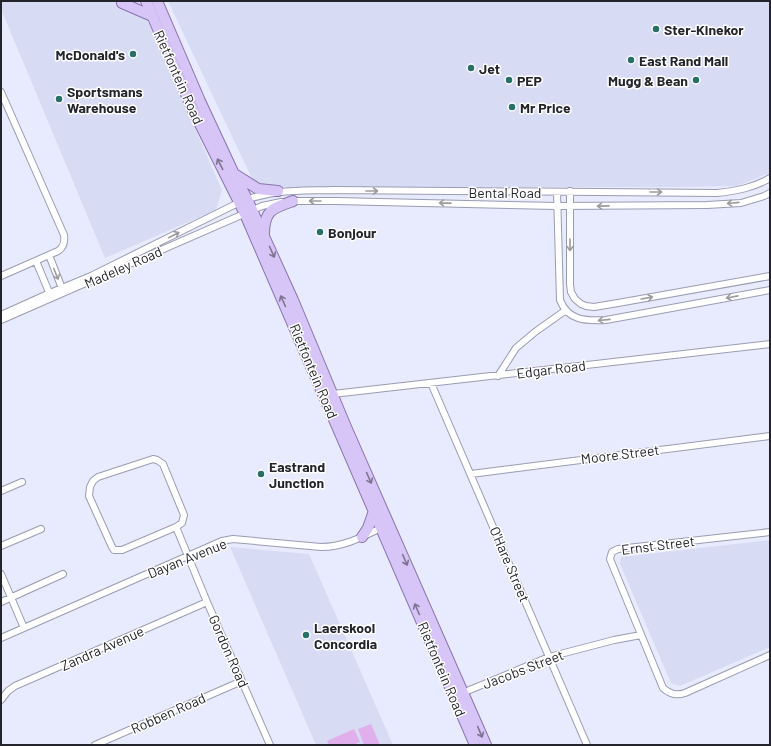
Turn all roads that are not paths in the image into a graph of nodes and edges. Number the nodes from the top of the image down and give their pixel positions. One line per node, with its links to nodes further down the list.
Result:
1 (146, 1): 4 (main road, Rietfontein Road)
2 (124, 2): 4 (main road)
3 (160, 4): 6 (main road, Rietfontein Road)
4 (152, 16): 12 (main road, Rietfontein Road, one-way to 4)
5 (1, 92): 18 (street)
6 (234, 174): 8 (main road); 12 (main road, Rietfontein Road)
7 (770, 178): 9 (street, Bental Road, one-way to 7)
8 (278, 191): 10 (street, Bental Road, one-way to 10); 12 (street, Bental Road)
9 (570, 191): 10 (street, Bental Road); 15 (street)
10 (558, 192): 14 (street)
11 (770, 193): 15 (street, Bental Road, one-way to 15)
12 (244, 201): 16 (main road, Rietfontein Road); 22 (street, Madeley Road, one-way to 12)
13 (293, 201): 14 (street, Bental Road, one-way to 13); 16 (street, Bental Road); 17 (main road)
14 (557, 206): 15 (street, Bental Road); 25 (street)
15 (570, 206): 21 (street, one-way to 21)
16 (249, 212): 17 (main road, Rietfontein Road); 22 (street, Madeley Road); 36 (main road, Rietfontein Road, one-way to 16)
17 (264, 235): 31 (main road, Rietfontein Road, one-way to 31)
18 (49, 255): 19 (street); 22 (street, one-way to 22)
19 (36, 260): 20 (street); 24 (street)
20 (1, 276)
21 (770, 276)
22 (63, 290): 24 (street, Madeley Road)
23 (770, 290): 25 (street, one-way to 25)
24 (51, 295): 26 (street, Madeley Road); 27 (street, Madeley Road)
25 (566, 310): 29 (street)
26 (1, 316)
27 (1, 320)
28 (770, 344): 29 (street, Edgar Road)
29 (498, 376): 30 (street, Edgar Road)
30 (431, 383): 31 (street, Edgar Road); 33 (street, O'Hare Street)
31 (333, 394): 37 (main road, Rietfontein Road, one-way to 37)
32 (770, 436): 33 (street, Moore Street)
33 (471, 474): 53 (street, O'Hare Street)
34 (22, 482): 35 (street)
35 (1, 491)
36 (374, 512): 37 (main road, Rietfontein Road); 41 (main road)
37 (385, 526): 41 (street, Dayan Avenue); 55 (main road, Rietfontein Road)
38 (176, 527): 38 (street); 43 (street, Gordon Road)
39 (41, 528): 42 (street)
40 (770, 532): 50 (street, Ernst Street)
41 (362, 537): 43 (street, Dayan Avenue)
42 (1, 546)
43 (188, 556): 48 (street, Gordon Road); 49 (street, Dayan Avenue)
44 (1, 574): 46 (street)
45 (63, 574): 46 (street)
46 (11, 598): 47 (street); 49 (street)
47 (1, 602)
48 (207, 602): 54 (street, Gordon Road); 56 (street, Zandra Avenue)
49 (24, 628): 51 (street, Dayan Avenue)
50 (640, 635): 52 (street); 53 (street, Jacobs Street)
51 (1, 638)
52 (770, 655)
53 (549, 656): 55 (street, Jacobs Street); 61 (street, O'Hare Street)
54 (242, 681): 57 (street, Robben Road); 58 (street, Gordon Road)
55 (459, 695): 59 (main road, Rietfontein Road); 60 (main road, Rietfontein Road, one-way to 60)
56 (1, 700)
57 (95, 745)
58 (270, 745)
59 (475, 745)
60 (486, 745)
61 (587, 745)

